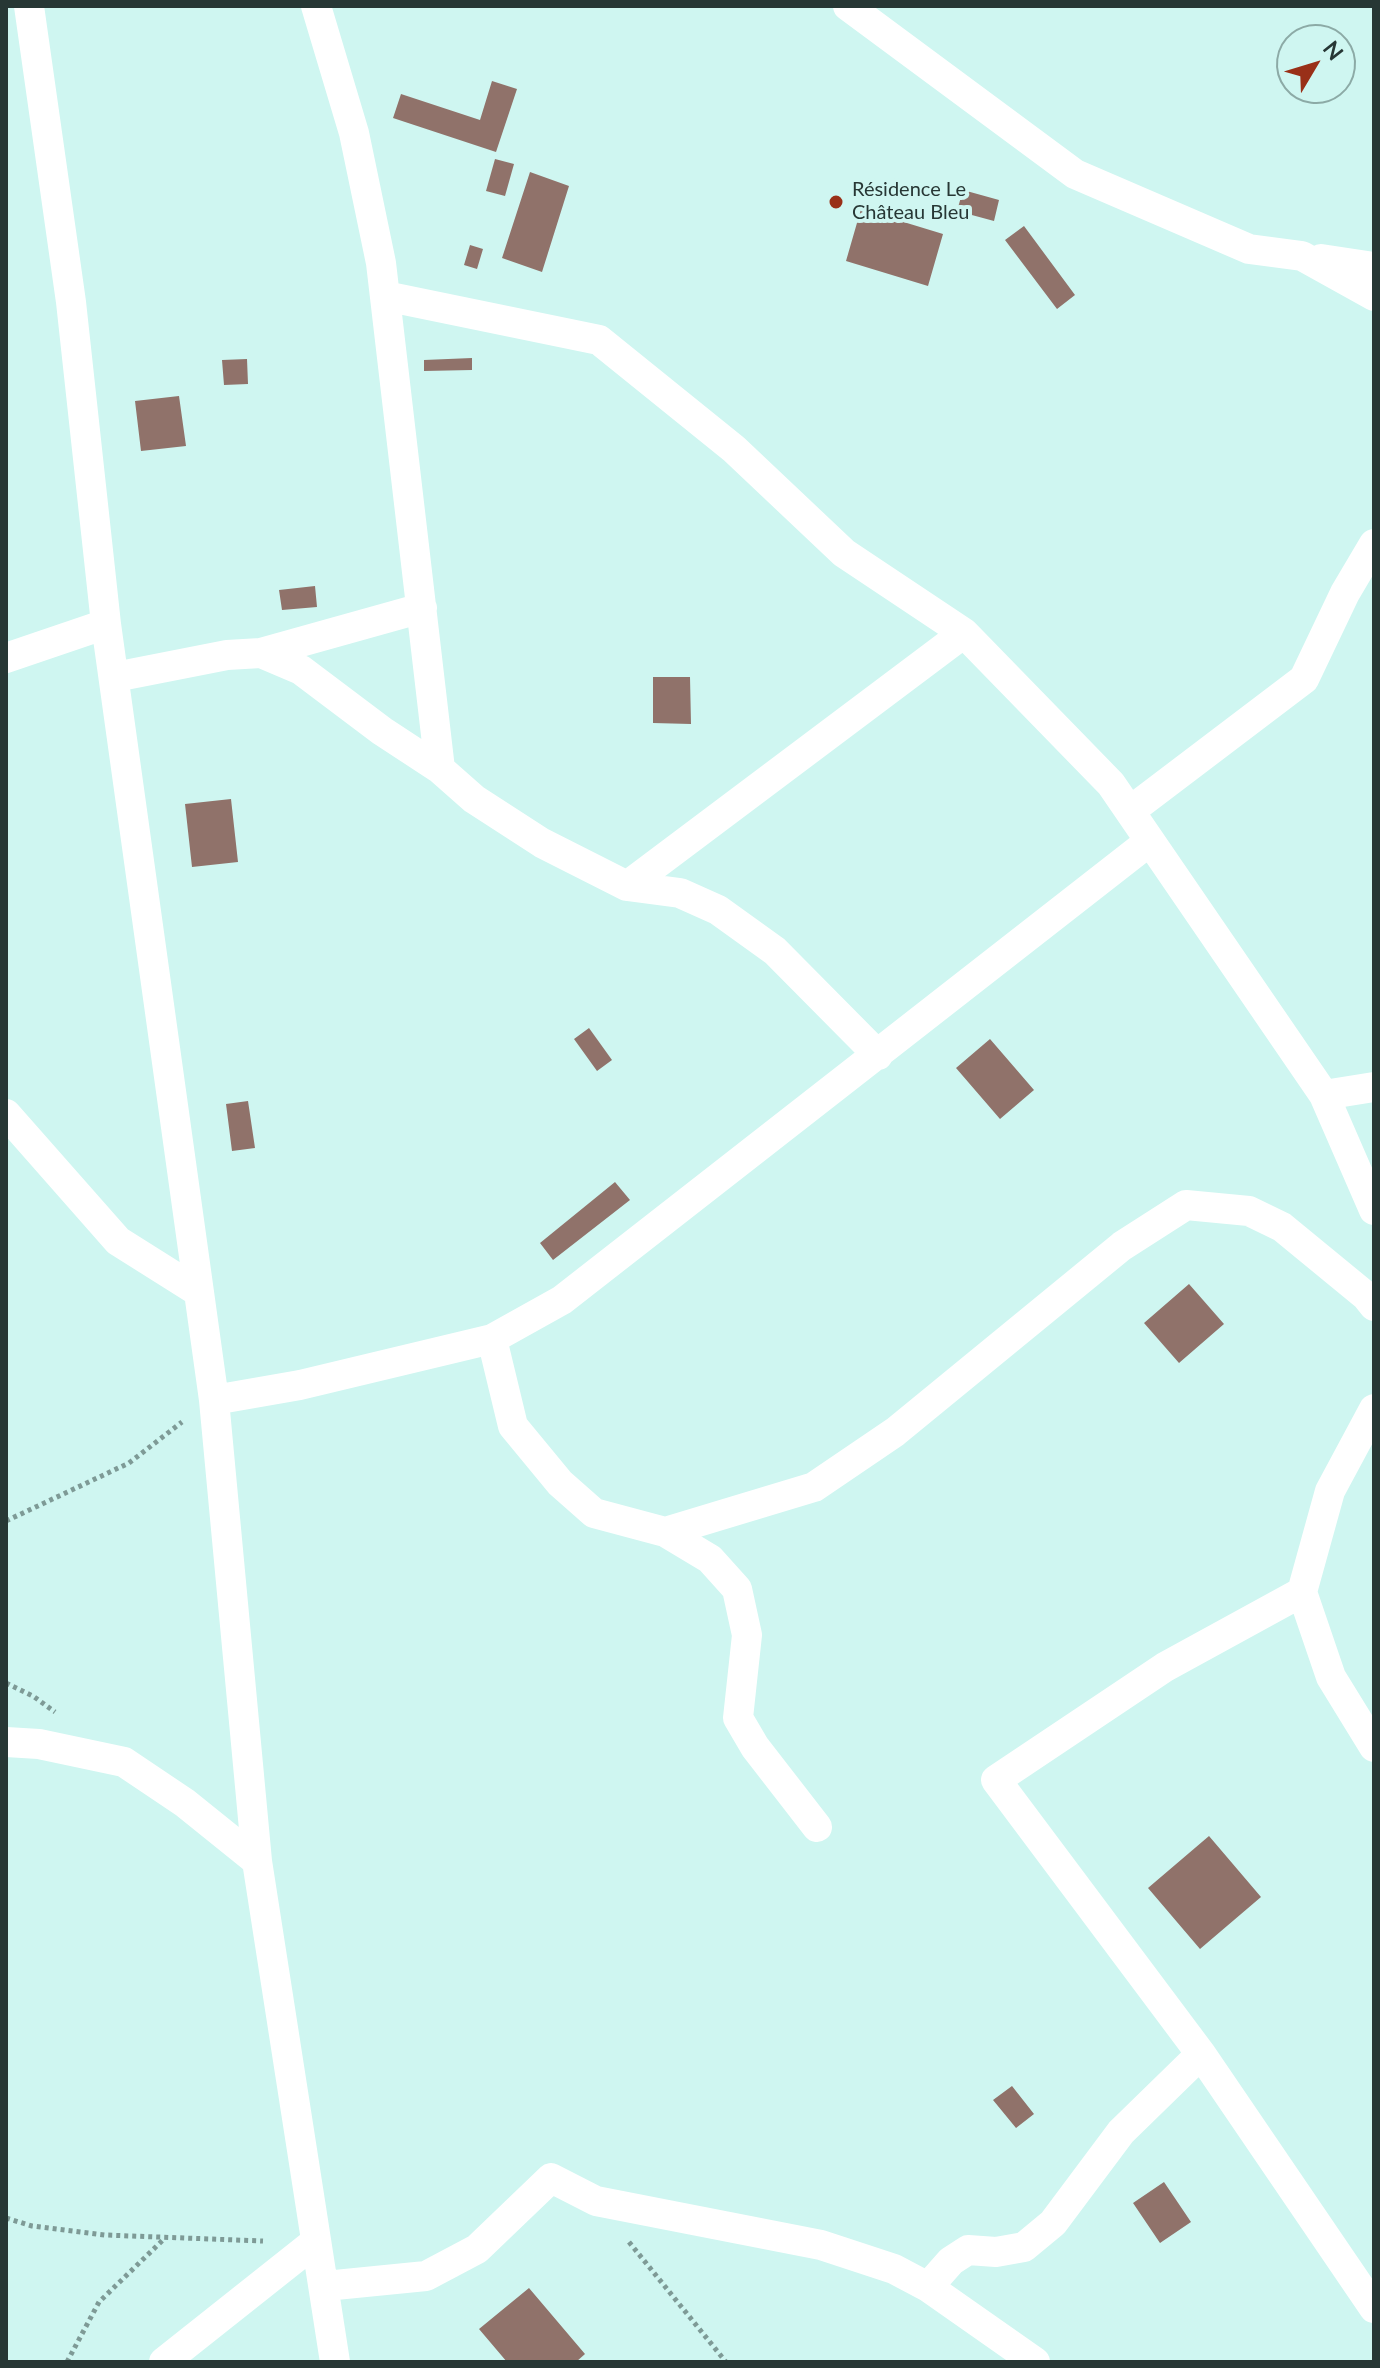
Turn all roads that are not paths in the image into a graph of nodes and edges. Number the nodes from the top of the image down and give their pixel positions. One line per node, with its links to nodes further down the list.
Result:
1 (29, 6): 10 (street)
2 (316, 6): 6 (street)
3 (848, 6): 4 (street)
4 (1302, 256): 5 (street); 7 (street)
5 (1374, 267)
6 (385, 296): 9 (street); 11 (street)
7 (1374, 296)
8 (1374, 544): 16 (street)
9 (422, 608): 12 (street); 15 (street)
10 (106, 624): 13 (street); 14 (street)
11 (964, 633): 16 (street); 18 (street)
12 (261, 653): 14 (street); 15 (street)
13 (6, 658)
14 (115, 677): 24 (street)
15 (440, 769): 18 (street)
16 (1130, 811): 17 (street)
17 (1150, 841): 19 (street); 21 (street)
18 (627, 886): 19 (street)
19 (878, 1055): 26 (street)
20 (1374, 1087): 21 (street)
21 (1324, 1095): 23 (street)
22 (6, 1114): 24 (street)
23 (1374, 1210)
24 (199, 1292): 27 (street)
25 (1374, 1306): 29 (street)
26 (492, 1339): 27 (street); 29 (street)
27 (214, 1400): 34 (street)
28 (1374, 1409): 30 (street)
29 (665, 1532): 33 (street)
30 (1302, 1592): 32 (street); 35 (street)
31 (6, 1742): 34 (street)
32 (1374, 1747)
33 (817, 1827)
34 (257, 1861): 36 (street)
35 (1201, 2054): 38 (street); 39 (street)
36 (314, 2243): 37 (street); 40 (street)
37 (325, 2286): 38 (street); 41 (street)
38 (928, 2287): 42 (street)
39 (1374, 2308)
40 (164, 2362)
41 (335, 2362)
42 (1035, 2362)

